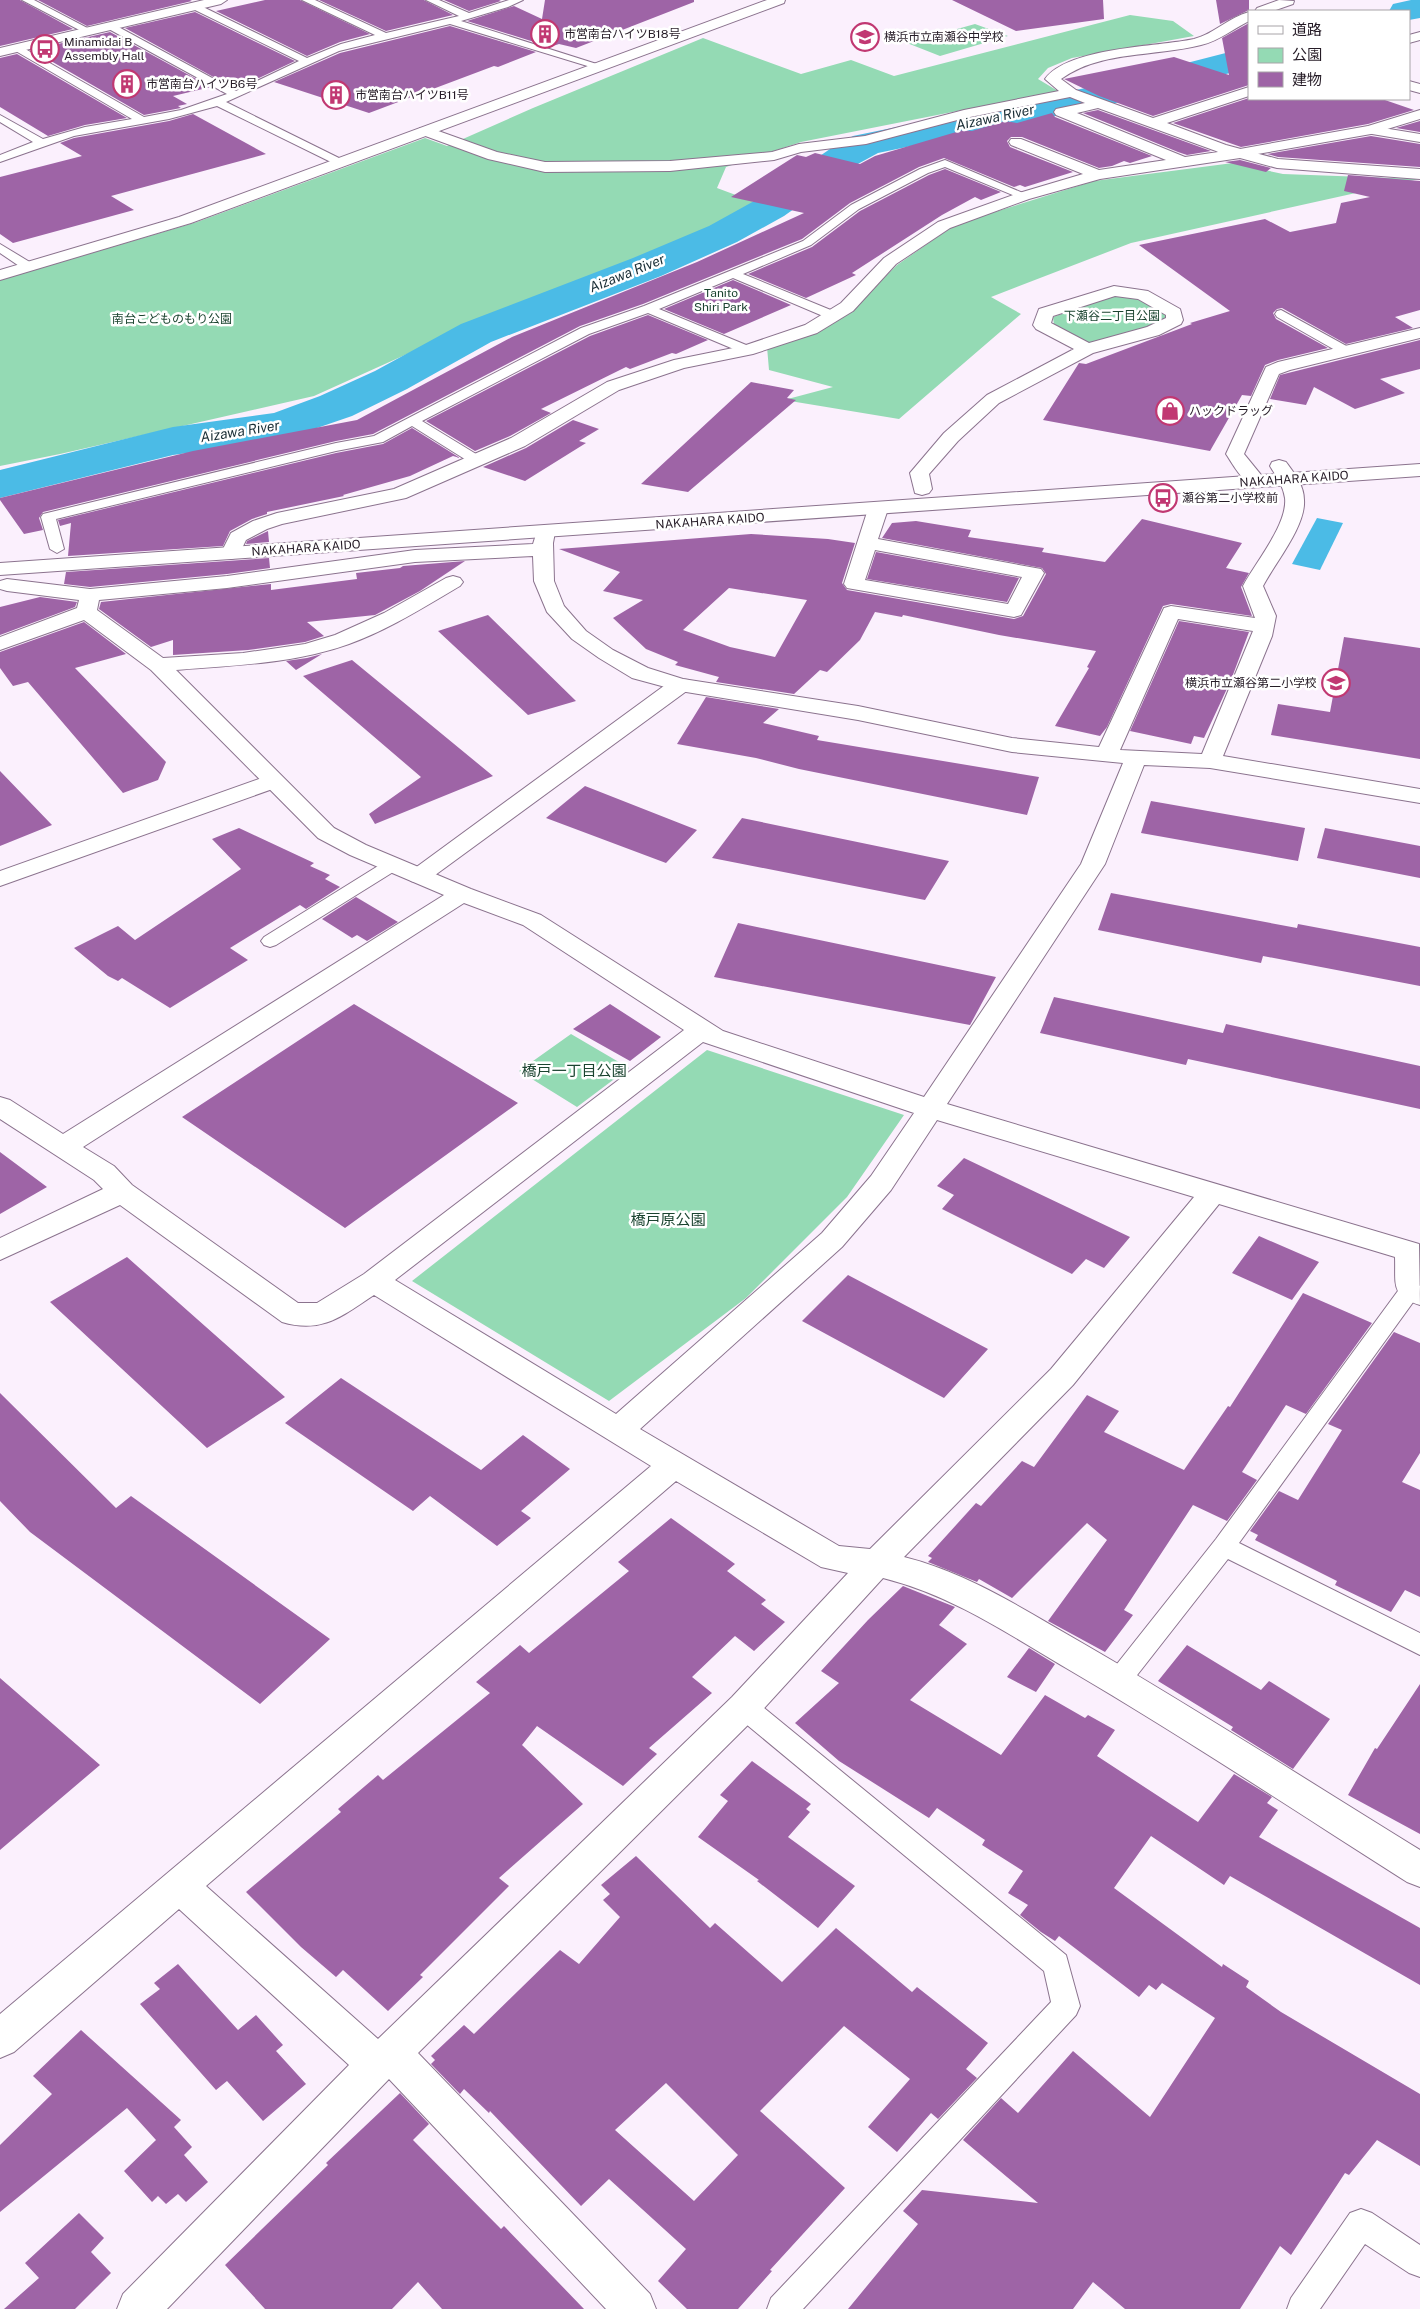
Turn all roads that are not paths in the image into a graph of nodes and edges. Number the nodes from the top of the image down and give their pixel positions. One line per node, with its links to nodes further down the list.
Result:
1 (27, 0): 14 (lane)
2 (221, 0): 8 (street)
3 (307, 0): 15 (lane)
4 (431, 0): 10 (lane)
5 (518, 0): 10 (lane)
6 (779, 0): 19 (street)
7 (1289, 0): 9 (street)
8 (194, 6): 13 (street); 18 (lane)
9 (1264, 10)
10 (467, 16): 12 (lane)
11 (1248, 17): 21 (street)
12 (450, 21): 15 (lane); 19 (lane)
13 (110, 26): 14 (street); 22 (lane)
14 (88, 31): 16 (street)
15 (384, 36): 18 (lane)
16 (17, 48): 17 (street); 27 (lane)
17 (0, 52)
18 (306, 61): 22 (lane)
19 (598, 66): 30 (street)
20 (1248, 92): 28 (street)
21 (1075, 94): 24 (street); 30 (street)
22 (236, 95): 23 (lane)
23 (217, 102): 27 (lane); 37 (lane)
24 (1099, 103): 28 (street); 36 (street)
25 (1420, 114): 29 (street)
26 (0, 118): 32 (lane)
27 (141, 120): 32 (lane)
28 (1153, 123): 34 (street)
29 (1371, 130): 31 (street); 34 (street)
30 (425, 131): 37 (street)
31 (1420, 138)
32 (40, 142): 35 (lane)
33 (1016, 142): 39 (street)
34 (1240, 153): 36 (street); 38 (street)
35 (0, 158)
36 (1185, 162): 39 (street)
37 (341, 163): 42 (street)
38 (1420, 174)
39 (1098, 175): 40 (street)
40 (1024, 196): 43 (lane); 47 (street)
41 (0, 248): 42 (lane)
42 (28, 267): 44 (street)
43 (733, 274): 45 (lane); 47 (lane)
44 (0, 276)
45 (648, 309): 50 (lane); 52 (lane)
46 (1281, 314): 51 (lane)
47 (834, 316): 50 (street)
48 (1420, 332): 51 (street)
49 (1087, 349): 49 (street); 58 (street)
50 (747, 350): 54 (street)
51 (1346, 351): 57 (street)
52 (413, 421): 54 (lane); 63 (lane)
53 (1420, 455): 56 (street, NAKAHARA KAIDO)
54 (476, 460): 62 (street)
55 (1420, 470): 56 (street, NAKAHARA KAIDO)
56 (1284, 472): 57 (street, NAKAHARA KAIDO); 67 (street)
57 (1251, 475): 58 (street, NAKAHARA KAIDO); 59 (street, NAKAHARA KAIDO)
58 (922, 489): 62 (street, NAKAHARA KAIDO)
59 (878, 510): 60 (street, NAKAHARA KAIDO); 61 (street)
60 (545, 540): 62 (street, NAKAHARA KAIDO); 66 (street); 70 (street)
61 (868, 543): 61 (street)
62 (234, 545): 63 (street, NAKAHARA KAIDO); 64 (street, NAKAHARA KAIDO)
63 (56, 549): 64 (street, NAKAHARA KAIDO)
64 (3, 573): 66 (street)
65 (453, 582): 69 (street)
66 (88, 604): 68 (street); 69 (street)
67 (1264, 626): 71 (street); 73 (street)
68 (0, 644)
69 (159, 664): 74 (street)
70 (680, 686): 71 (street); 77 (street)
71 (1108, 754): 72 (street)
72 (1136, 758): 73 (street); 83 (street)
73 (1210, 761): 75 (street)
74 (273, 781): 76 (street); 78 (street)
75 (1420, 796)
76 (392, 865): 77 (street); 80 (lane)
77 (419, 876): 79 (street)
78 (0, 880)
79 (462, 894): 81 (street); 84 (street)
80 (270, 941)
81 (700, 1030): 83 (street); 89 (street)
82 (0, 1106): 84 (street)
83 (932, 1108): 86 (street); 91 (street)
84 (64, 1146): 85 (street)
85 (122, 1192): 88 (street); 89 (street)
86 (1213, 1192): 87 (street); 94 (street)
87 (1415, 1243): 90 (street)
88 (0, 1250)
89 (374, 1281): 91 (street)
90 (1416, 1292): 93 (lane)
91 (618, 1431): 92 (street)
92 (674, 1465): 94 (street); 99 (street)
93 (1224, 1546): 95 (lane); 96 (lane)
94 (877, 1563): 96 (street); 97 (street)
95 (1420, 1645)
96 (1118, 1681): 98 (street)
97 (744, 1707): 101 (street); 105 (lane)
98 (1420, 1870)
99 (180, 1886): 100 (street); 101 (street)
100 (0, 2039)
101 (384, 2059): 103 (street); 104 (street)
102 (1420, 2262): 106 (lane)
103 (138, 2309)
104 (636, 2309)
105 (782, 2309)
106 (1302, 2309)

